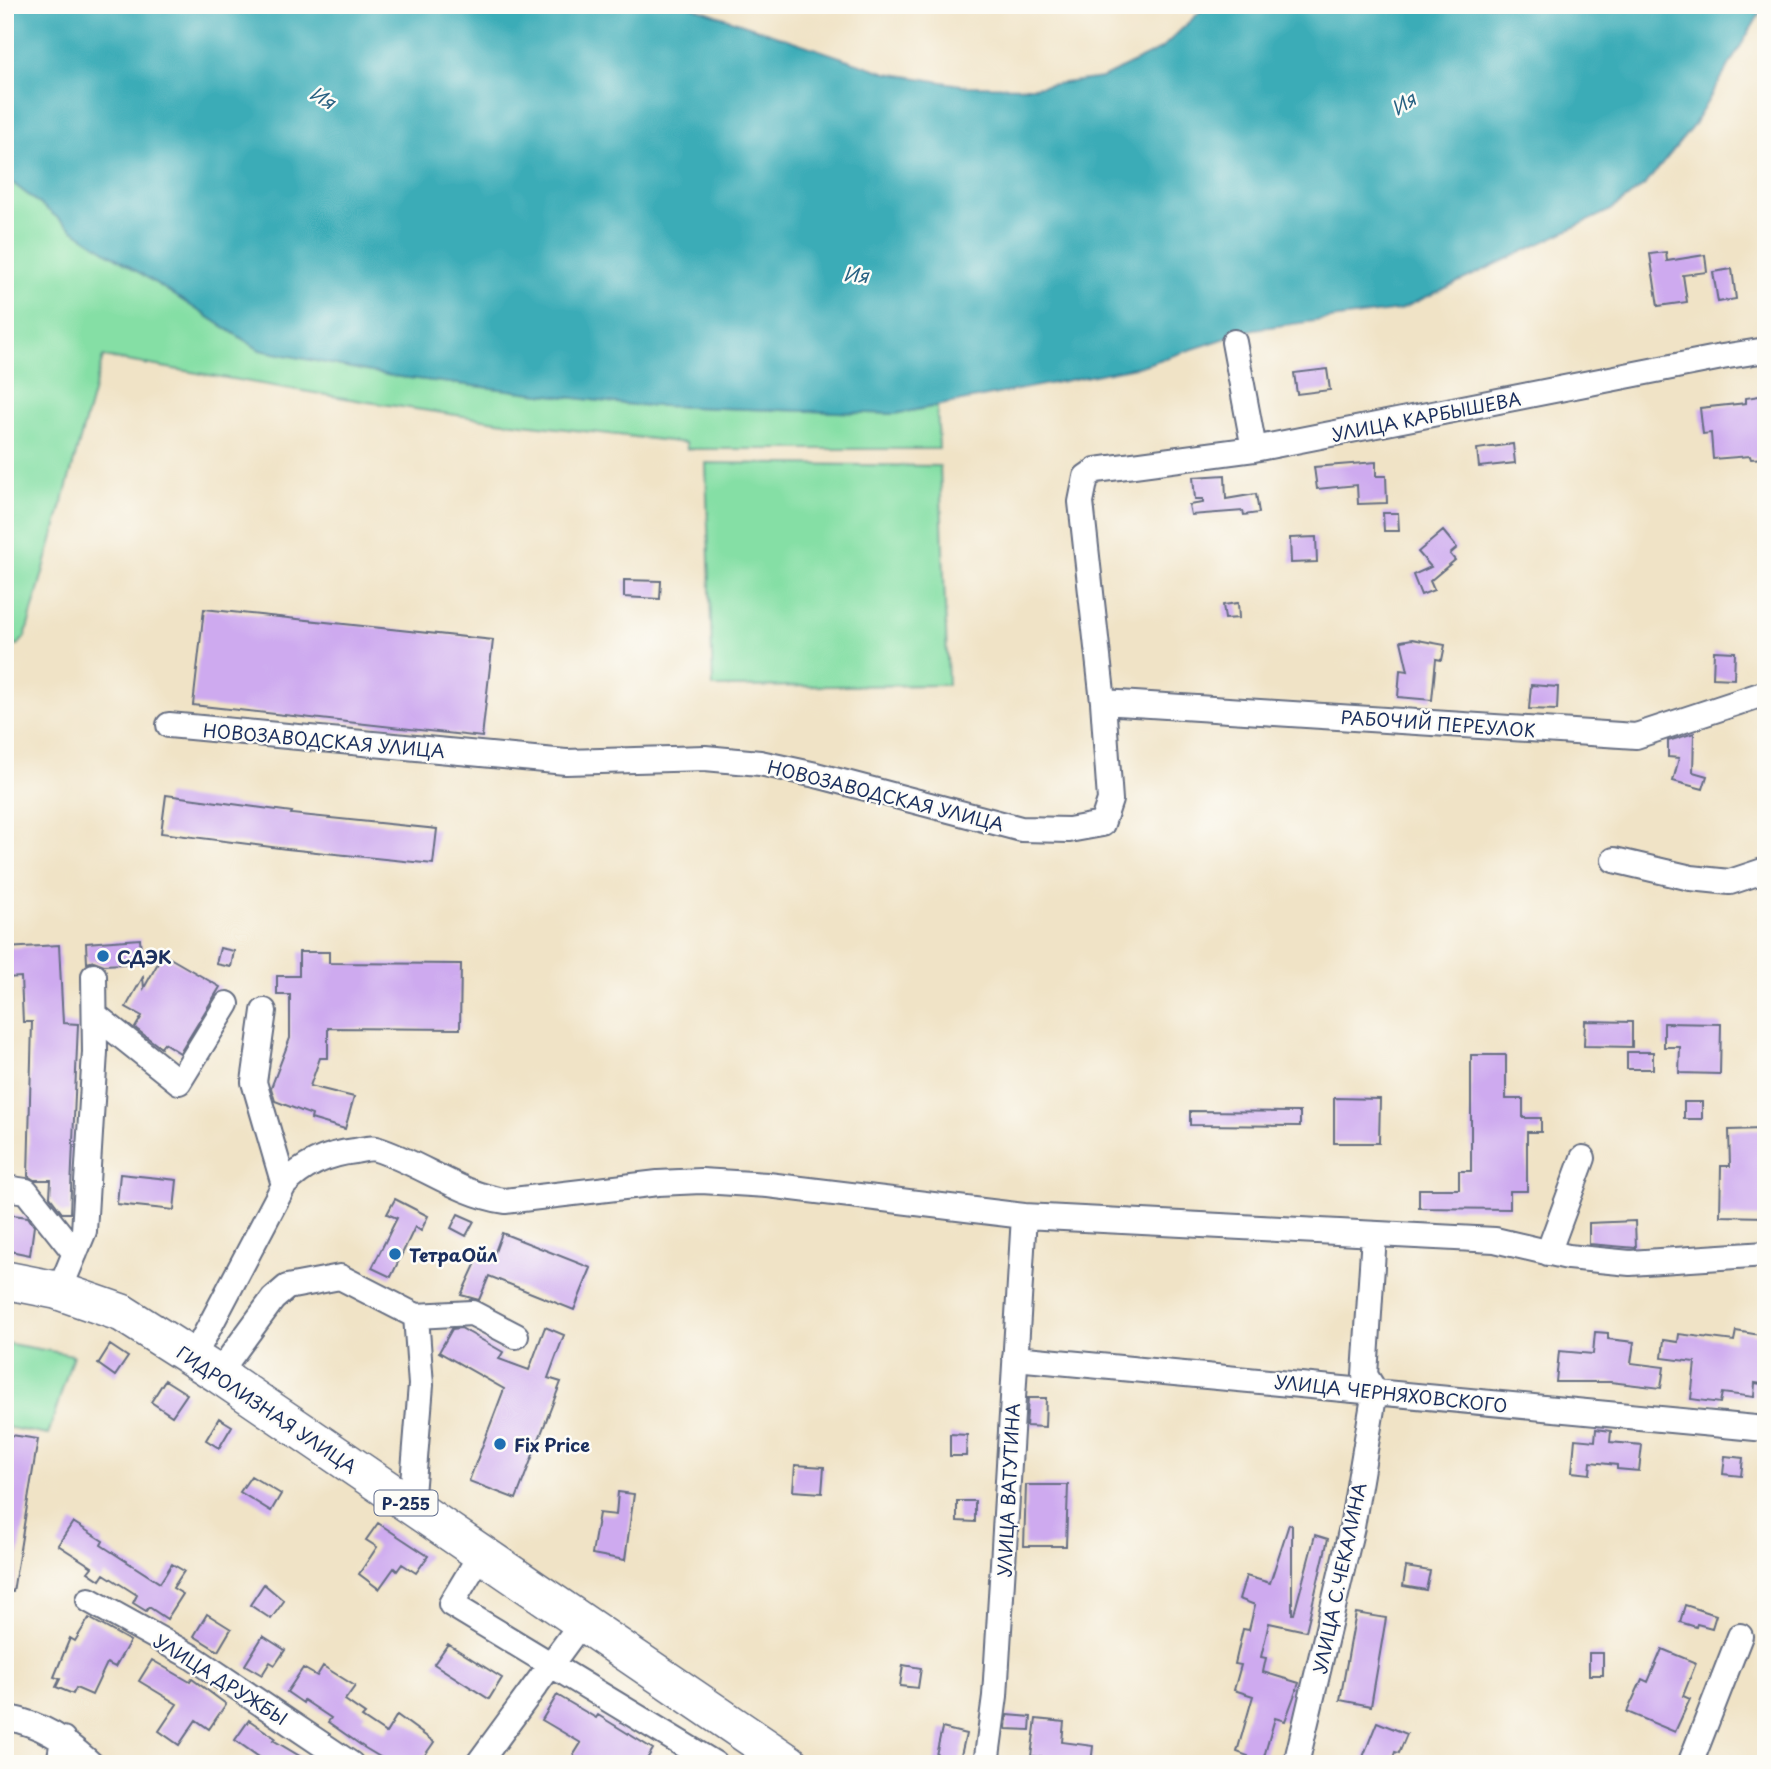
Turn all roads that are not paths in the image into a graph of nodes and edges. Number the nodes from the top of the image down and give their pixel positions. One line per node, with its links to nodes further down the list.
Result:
1 (1234, 342): 3 (street)
2 (1766, 350): 3 (street, УЛИЦА КАРБЫШЕВА)
3 (1254, 450): 5 (street, УЛИЦА КАРБЫШЕВА)
4 (1766, 693): 5 (street, РАБОЧИЙ ПЕРЕУЛОК)
5 (1103, 702): 6 (street, НОВОЗАВОДСКАЯ УЛИЦА)
6 (169, 725)
7 (1614, 860): 8 (street)
8 (1766, 870)
9 (94, 976): 12 (street)
10 (228, 1004): 12 (street)
11 (264, 1011): 14 (street)
12 (95, 1015): 18 (street)
13 (1583, 1158): 19 (street)
14 (284, 1185): 16 (street); 26 (street)
15 (5, 1188): 18 (street)
16 (1024, 1216): 17 (street); 25 (street, УЛИЦА ВАТУТИНА)
17 (1374, 1235): 19 (street); 27 (street)
18 (75, 1252): 22 (street)
19 (1548, 1252): 20 (street)
20 (1766, 1254)
21 (5, 1280): 22 (highway, ГИДРОЛИЗНАЯ УЛИЦА / Р-255)
22 (56, 1290): 26 (highway, ГИДРОЛИЗНАЯ УЛИЦА / Р-255)
23 (416, 1316): 24 (street); 26 (street); 29 (street)
24 (516, 1336)
25 (1015, 1358): 27 (street, УЛИЦА ЧЕРНЯХОВСКОГО); 43 (street, УЛИЦА ВАТУТИНА)
26 (205, 1366): 29 (highway, ГИДРОЛИЗНАЯ УЛИЦА / Р-255)
27 (1375, 1391): 28 (street, УЛИЦА ЧЕРНЯХОВСКОГО); 44 (street, УЛИЦА С.ЧЕКАЛИНА)
28 (1766, 1429)
29 (411, 1507): 30 (highway, ГИДРОЛИЗНАЯ УЛИЦА / Р-255)
30 (481, 1554): 32 (highway, ГИДРОЛИЗНАЯ УЛИЦА / Р-255); 34 (street)
31 (89, 1600): 39 (street, УЛИЦА ДРУЖБЫ)
32 (582, 1622): 34 (street); 42 (highway, ГИДРОЛИЗНАЯ УЛИЦА / Р-255)
33 (1740, 1636): 45 (street)
34 (550, 1664): 40 (street); 41 (street)
35 (5, 1717): 36 (street)
36 (63, 1739): 37 (street); 38 (street)
37 (59, 1764)
38 (90, 1764)
39 (351, 1764)
40 (478, 1764)
41 (715, 1764)
42 (790, 1764)
43 (986, 1764)
44 (1296, 1764)
45 (1690, 1764)

